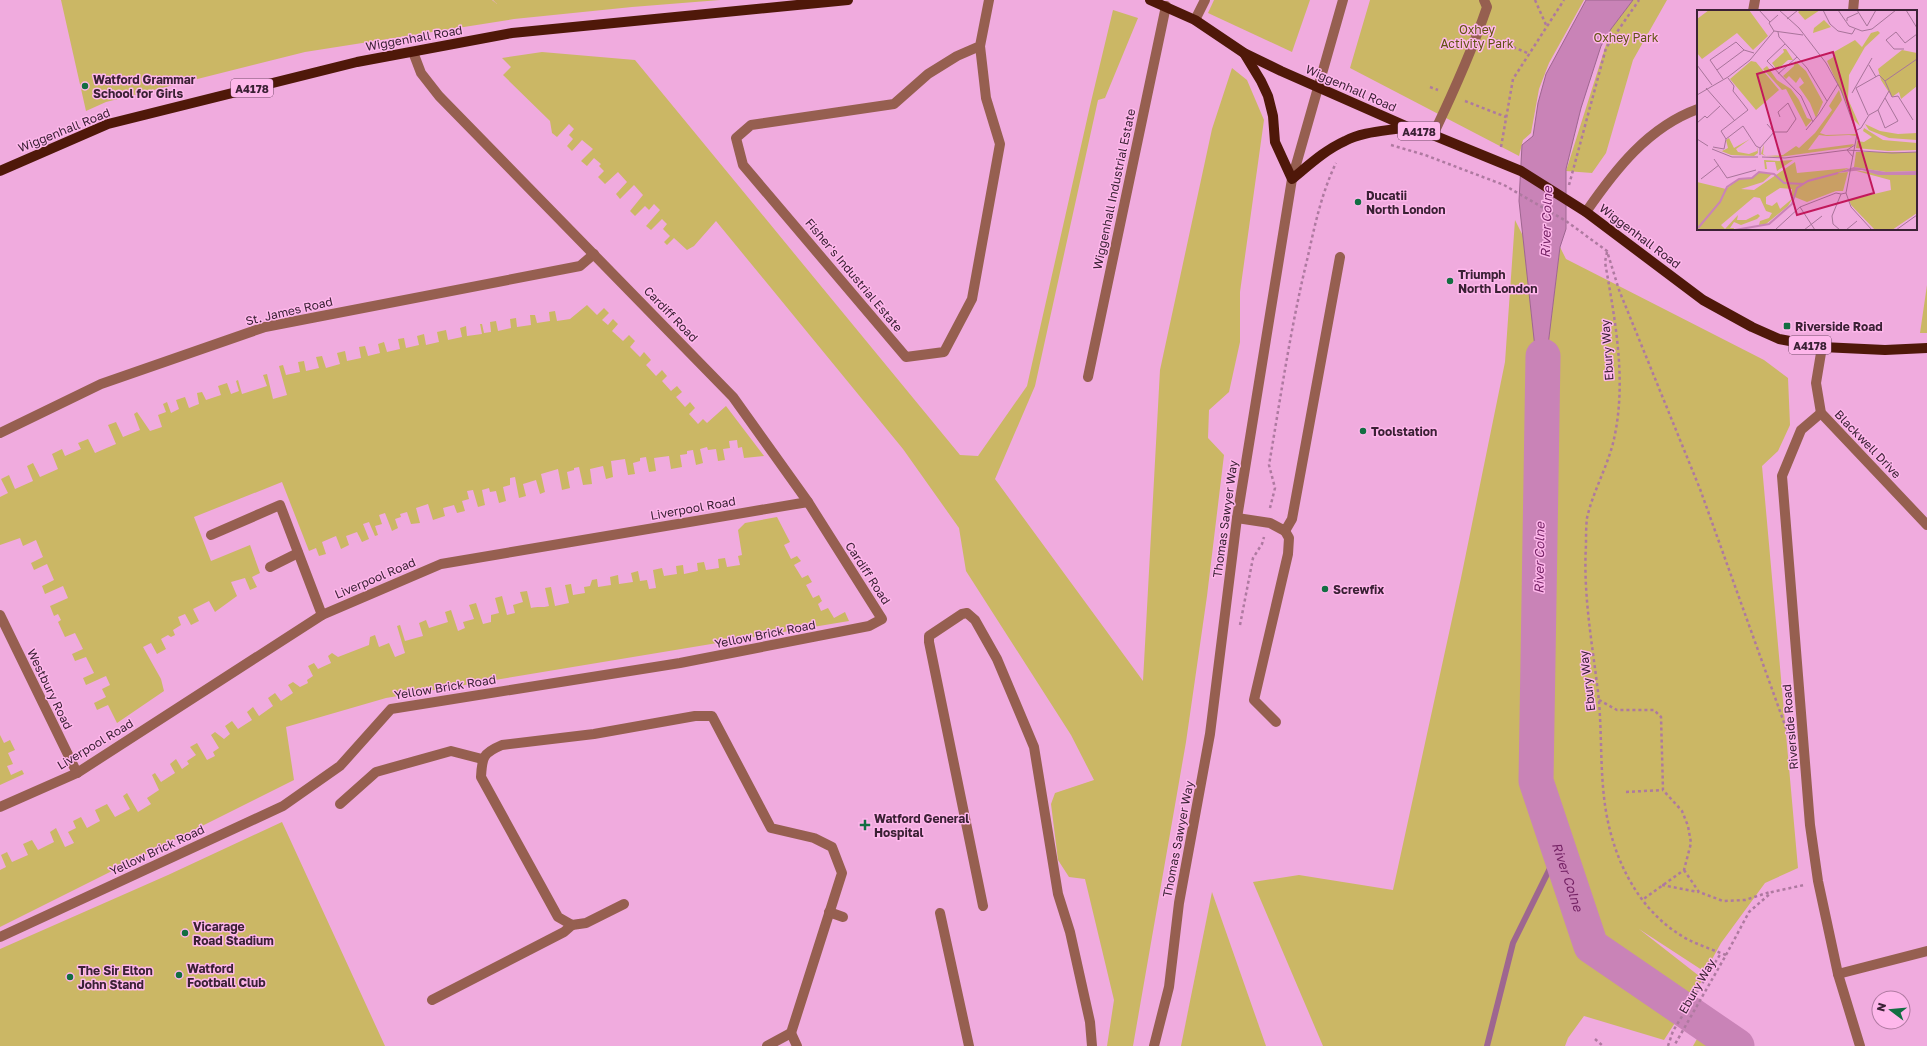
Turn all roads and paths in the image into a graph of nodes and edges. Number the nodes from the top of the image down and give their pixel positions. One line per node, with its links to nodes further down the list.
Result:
1 (848, 0): 19 (main road, Wiggenhall Road / A4178)
2 (989, 0): 18 (street, Fisher's Industrial Estate)
3 (1150, 0): 12 (main road, Wiggenhall Road / A4178)
4 (1205, 0): 15 (street)
5 (1343, 0): 23 (street, Thomas Sawyer Way)
6 (1484, 0): 17 (street)
7 (1535, 0): 16 (path)
8 (1564, 0): 16 (path)
9 (1640, 0): 33 (path)
10 (1755, 0): 13 (street)
11 (1854, 0): 14 (street)
12 (1166, 6): 15 (main road, Wiggenhall Road / A4178); 40 (street, Wiggenhall Industrial Estate)
13 (1753, 10)
14 (1853, 10)
15 (1195, 20): 20 (main road, Wiggenhall Road / A4178)
16 (1547, 27): 21 (path)
17 (1478, 32): 21 (path); 24 (street)
18 (980, 46): 18 (street, Fisher's Industrial Estate)
19 (412, 52): 30 (main road, Wiggenhall Road / A4178); 36 (street, Cardiff Road)
20 (1244, 52): 23 (main road, Wiggenhall Road / A4178); 31 (main road)
21 (1530, 54): 26 (path)
22 (1430, 87): 24 (path)
23 (1319, 88): 27 (main road, Wiggenhall Road / A4178); 31 (street, Thomas Sawyer Way)
24 (1451, 95): 26 (path); 28 (street)
25 (1696, 112): 34 (street)
26 (1506, 117): 29 (path)
27 (1408, 127): 28 (main road, Wiggenhall Road / A4178); 31 (main road)
28 (1433, 135): 33 (main road, Wiggenhall Road / A4178)
29 (1506, 150)
30 (0, 171)
31 (1292, 179): 44 (street, Thomas Sawyer Way)
32 (1504, 185): 35 (path)
33 (1566, 199): 34 (main road, Wiggenhall Road / A4178)
34 (1586, 212): 38 (main road, Wiggenhall Road / A4178)
35 (1608, 251): 53 (path, Ebury Way); 55 (path)
36 (594, 254): 42 (street, St. James Road); 43 (street, Cardiff Road)
37 (1340, 257): 46 (street)
38 (1822, 347): 39 (main road, A4178); 41 (street, Blackwell Drive)
39 (1927, 348)
40 (1088, 377)
41 (1821, 413): 45 (street, Blackwell Drive); 55 (street, Riverside Road)
42 (0, 433)
43 (808, 502): 51 (street, Liverpool Road); 52 (street, Cardiff Road)
44 (1236, 518): 46 (street); 86 (street, Thomas Sawyer Way)
45 (1927, 525)
46 (1285, 531): 54 (street)
47 (211, 535): 48 (street)
48 (298, 553): 49 (street); 51 (street)
49 (270, 568)
50 (0, 615): 57 (street, Westbury Road)
51 (322, 615): 57 (street, Liverpool Road)
52 (882, 619): 74 (street, Yellow Brick Road)
53 (1599, 700): 58 (path); 67 (path, Ebury Way)
54 (1276, 722)
55 (1803, 728): 63 (street, Riverside Road)
56 (482, 759): 60 (street); 70 (street); 73 (street)
57 (77, 773): 61 (street, Liverpool Road)
58 (1663, 790): 59 (path); 62 (path)
59 (1626, 792)
60 (340, 804)
61 (0, 807)
62 (1684, 870): 64 (path); 65 (path)
63 (1818, 881): 66 (path); 78 (street, Riverside Road)
64 (1662, 885): 65 (path); 67 (path)
65 (1699, 892): 66 (path)
66 (1772, 892): 77 (path)
67 (1642, 900): 76 (path, Ebury Way)
68 (624, 904): 73 (street)
69 (983, 906): 85 (street)
70 (829, 912): 72 (street); 80 (street)
71 (940, 913): 84 (street)
72 (842, 917)
73 (572, 925): 79 (street)
74 (0, 937)
75 (1927, 951): 78 (street)
76 (1721, 953): 77 (path, Ebury Way); 88 (path)
77 (1726, 955): 89 (path, Ebury Way)
78 (1838, 974): 90 (street, Riverside Road)
79 (432, 1000)
80 (791, 1033): 82 (street); 83 (street)
81 (1595, 1039): 87 (path)
82 (766, 1046)
83 (797, 1046)
84 (969, 1046)
85 (1092, 1046)
86 (1154, 1046)
87 (1603, 1046)
88 (1668, 1046)
89 (1674, 1046)
90 (1860, 1046)

